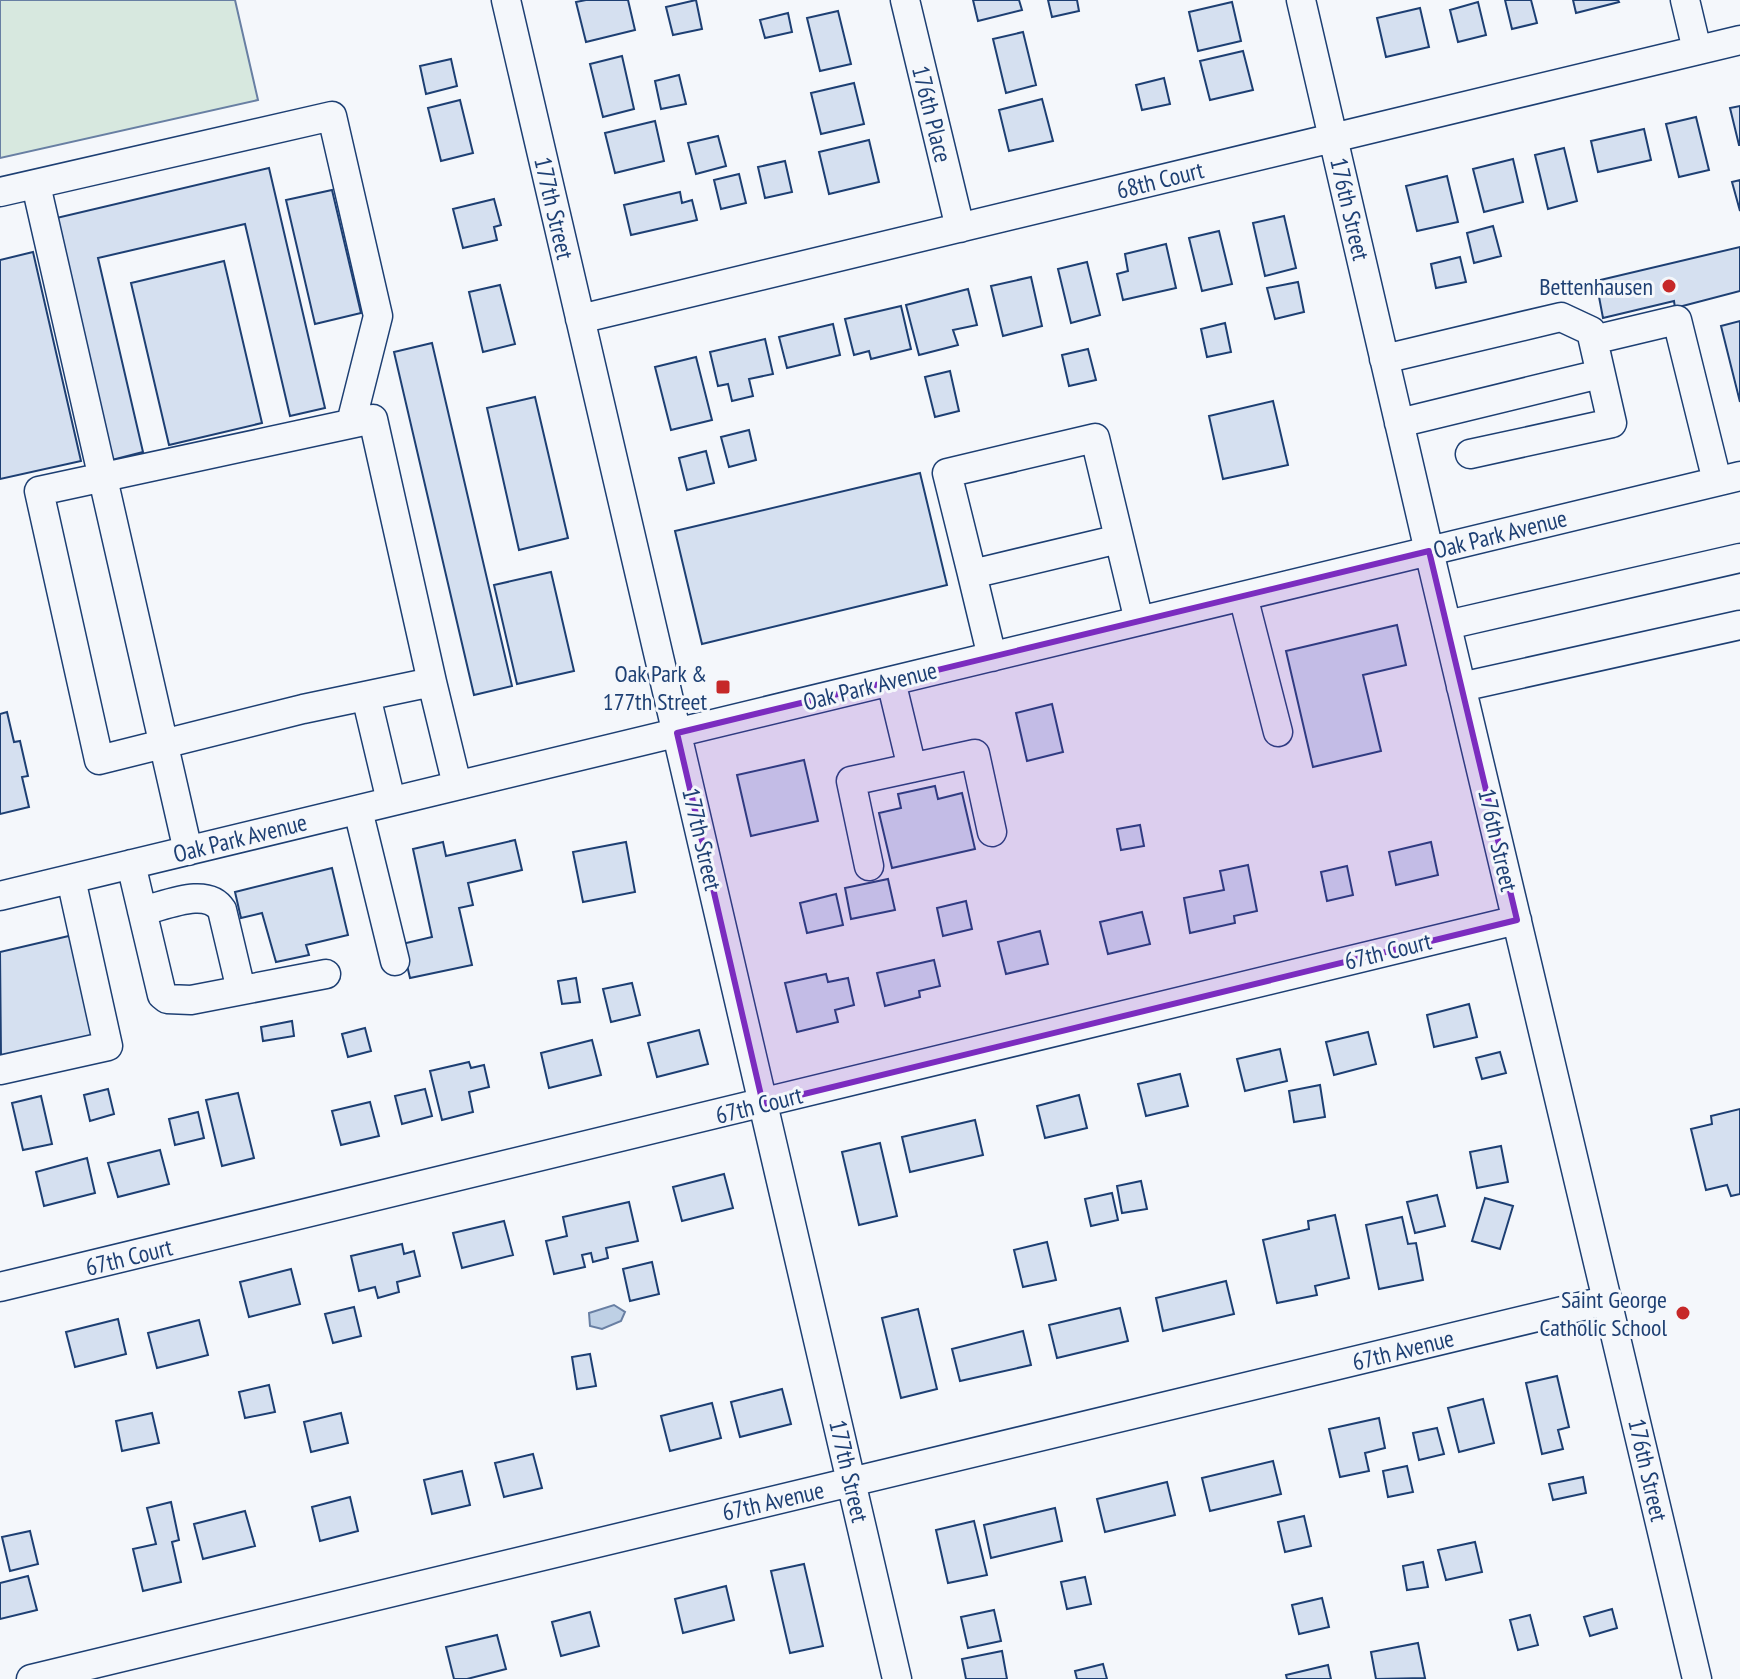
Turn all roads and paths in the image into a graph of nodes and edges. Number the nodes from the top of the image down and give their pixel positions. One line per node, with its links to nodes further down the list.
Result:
1 (506, 0): 11 (street, 177th Street)
2 (905, 0): 10 (street, 176th Place)
3 (1301, 0): 7 (street, 176th Street)
4 (1685, 0): 6 (street)
5 (1740, 40): 6 (street, 68th Court)
6 (1697, 50): 7 (street, 68th Court)
7 (1333, 138): 10 (street, 68th Court); 13 (street, 176th Street)
8 (36, 185): 9 (street); 15 (street); 18 (street)
9 (0, 192)
10 (960, 228): 11 (street, 68th Court)
11 (580, 319): 34 (street, 177th Street)
12 (1593, 340): 13 (street); 14 (street); 19 (street)
13 (1384, 359): 16 (street, 176th Street)
14 (1600, 374): 16 (street); 17 (street)
15 (362, 421): 18 (street); 30 (street)
16 (1399, 423): 21 (street, 176th Street)
17 (1470, 454)
18 (101, 477): 35 (street); 35 (street)
19 (1729, 479): 21 (street, Oak Park Avenue)
20 (1119, 539): 23 (street); 23 (street); 25 (street)
21 (1429, 551): 24 (street, Oak Park Avenue); 26 (street, 176th Street)
22 (1740, 558): 26 (street)
23 (972, 574): 28 (street)
24 (1243, 596): 25 (street, Oak Park Avenue); 33 (street)
25 (1139, 621): 28 (street, Oak Park Avenue)
26 (1447, 625): 31 (street, 176th Street)
27 (1740, 625): 31 (street)
28 (992, 657): 29 (street, Oak Park Avenue)
29 (891, 681): 34 (street, Oak Park Avenue); 36 (street)
30 (432, 682): 32 (street); 37 (street)
31 (1461, 687): 47 (street, 176th Street)
32 (366, 696): 35 (street); 38 (street)
33 (1278, 732)
34 (677, 733): 37 (street, Oak Park Avenue); 52 (street, 177th Street)
35 (164, 744): 41 (street)
36 (912, 768): 40 (street); 43 (street)
37 (457, 785): 38 (street, Oak Park Avenue)
38 (391, 801): 39 (street, Oak Park Avenue)
39 (358, 810): 41 (street, Oak Park Avenue); 48 (street)
40 (992, 832)
41 (188, 851): 42 (street, Oak Park Avenue)
42 (131, 864): 44 (street, Oak Park Avenue); 46 (street)
43 (869, 866)
44 (71, 879): 45 (street, Oak Park Avenue); 51 (street)
45 (0, 896)
46 (142, 911): 50 (street); 50 (street)
47 (1517, 920): 52 (street, 67th Court); 54 (street, 176th Street)
48 (395, 961)
49 (326, 974): 50 (street)
50 (241, 990)
51 (0, 1070)
52 (763, 1104): 53 (street, 67th Court); 55 (street, 177th Street)
53 (0, 1287)
54 (1608, 1300): 55 (street, 67th Avenue); 58 (street, 176th Street)
55 (852, 1483): 56 (street, 67th Avenue); 57 (street, 177th Street)
56 (31, 1679)
57 (897, 1679)
58 (1697, 1679)

